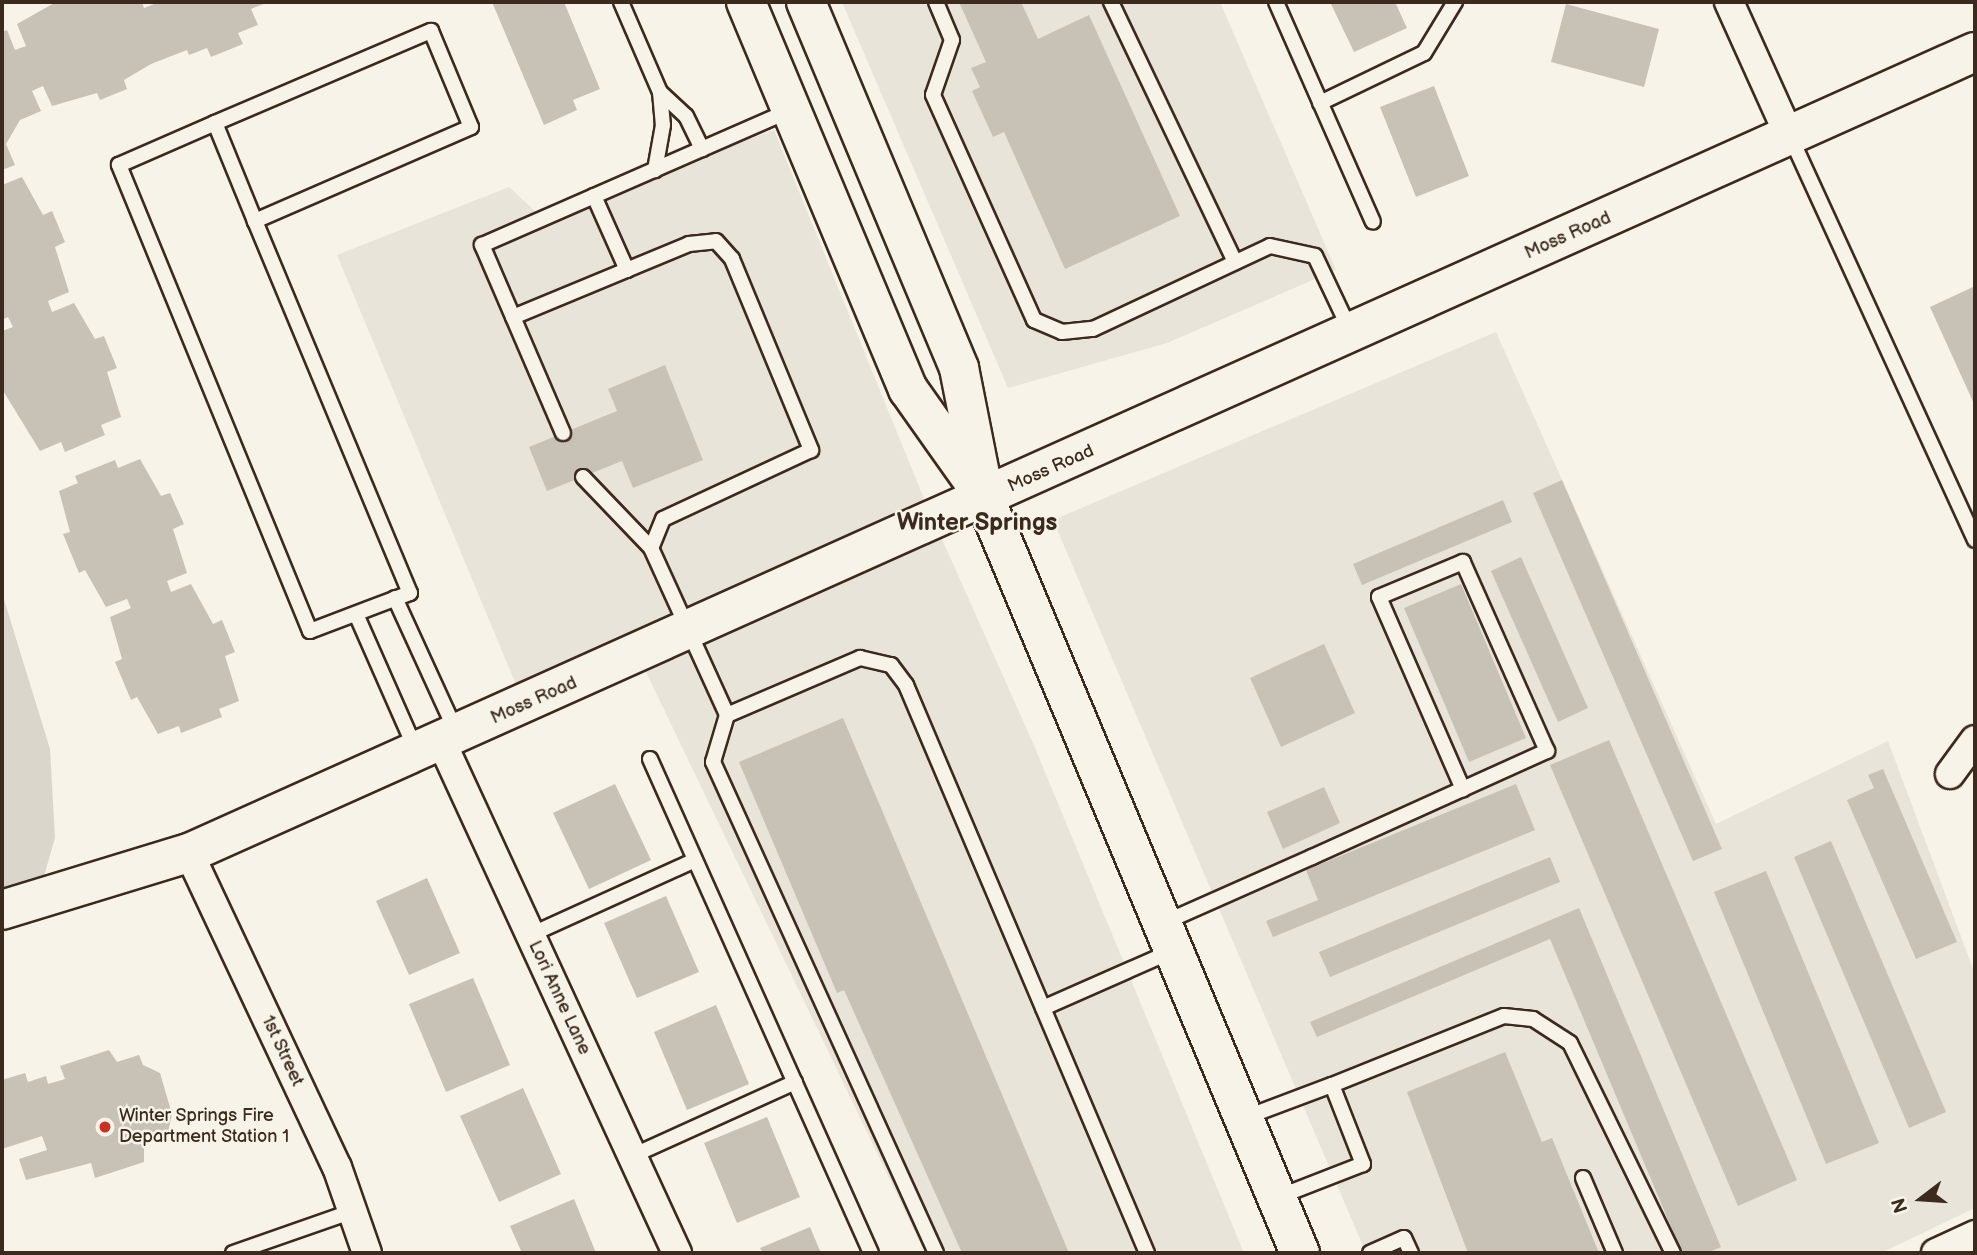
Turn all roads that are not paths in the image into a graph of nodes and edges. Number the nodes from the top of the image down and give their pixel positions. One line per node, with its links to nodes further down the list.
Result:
1 (621, 2): 10 (lane)
2 (746, 2): 12 (street)
3 (806, 2): 26 (street)
4 (936, 2): 20 (lane)
5 (1111, 2): 20 (lane)
6 (1276, 2): 11 (lane)
7 (1455, 2): 11 (lane)
8 (1729, 2): 14 (street)
9 (1975, 52): 14 (street, Moss Road)
10 (660, 92): 15 (lane); 16 (lane)
11 (1321, 103): 19 (lane)
12 (791, 110): 15 (lane); 26 (street)
13 (215, 124): 18 (lane); 18 (lane); 30 (lane)
14 (1790, 137): 23 (street, Moss Road); 27 (lane)
15 (702, 149): 16 (lane)
16 (655, 170): 17 (lane)
17 (594, 196): 21 (lane); 22 (lane)
18 (255, 221): 29 (lane)
19 (1373, 222)
20 (1235, 262): 23 (lane)
21 (627, 270): 22 (lane); 28 (lane)
22 (513, 317): 24 (lane)
23 (1352, 334): 26 (street, Moss Road)
24 (563, 433)
25 (583, 477): 28 (lane)
26 (985, 499): 31 (street, Moss Road); 42 (street)
27 (1975, 540)
28 (651, 548): 31 (lane)
29 (395, 598): 30 (lane); 34 (lane)
30 (356, 614): 34 (lane)
31 (689, 632): 32 (lane); 34 (street, Moss Road)
32 (727, 715): 43 (lane); 56 (lane)
33 (1975, 740): 36 (street)
34 (439, 744): 38 (street, Moss Road); 41 (street, Lori Anne Lane)
35 (650, 759): 39 (lane)
36 (1950, 774)
37 (1463, 789): 37 (lane); 42 (lane)
38 (190, 853): 40 (street, Moss Road); 50 (street, 1st Street)
39 (695, 860): 41 (lane); 44 (lane)
40 (2, 910)
41 (530, 935): 47 (street, Lori Anne Lane)
42 (1168, 937): 43 (lane); 46 (street)
43 (1043, 1008): 57 (lane)
44 (795, 1083): 47 (lane); 55 (lane)
45 (1332, 1085): 46 (lane); 49 (lane); 62 (lane)
46 (1243, 1119): 49 (street)
47 (632, 1156): 54 (street, Lori Anne Lane)
48 (1583, 1178): 61 (lane)
49 (1276, 1197): 58 (street)
50 (353, 1212): 52 (lane); 53 (street, 1st Street)
51 (1975, 1236): 63 (street)
52 (233, 1253)
53 (367, 1253)
54 (677, 1253)
55 (871, 1253)
56 (936, 1253)
57 (1147, 1253)
58 (1300, 1253)
59 (1370, 1253): 60 (lane)
60 (1410, 1253)
61 (1615, 1253)
62 (1673, 1253)
63 (1936, 1253)

